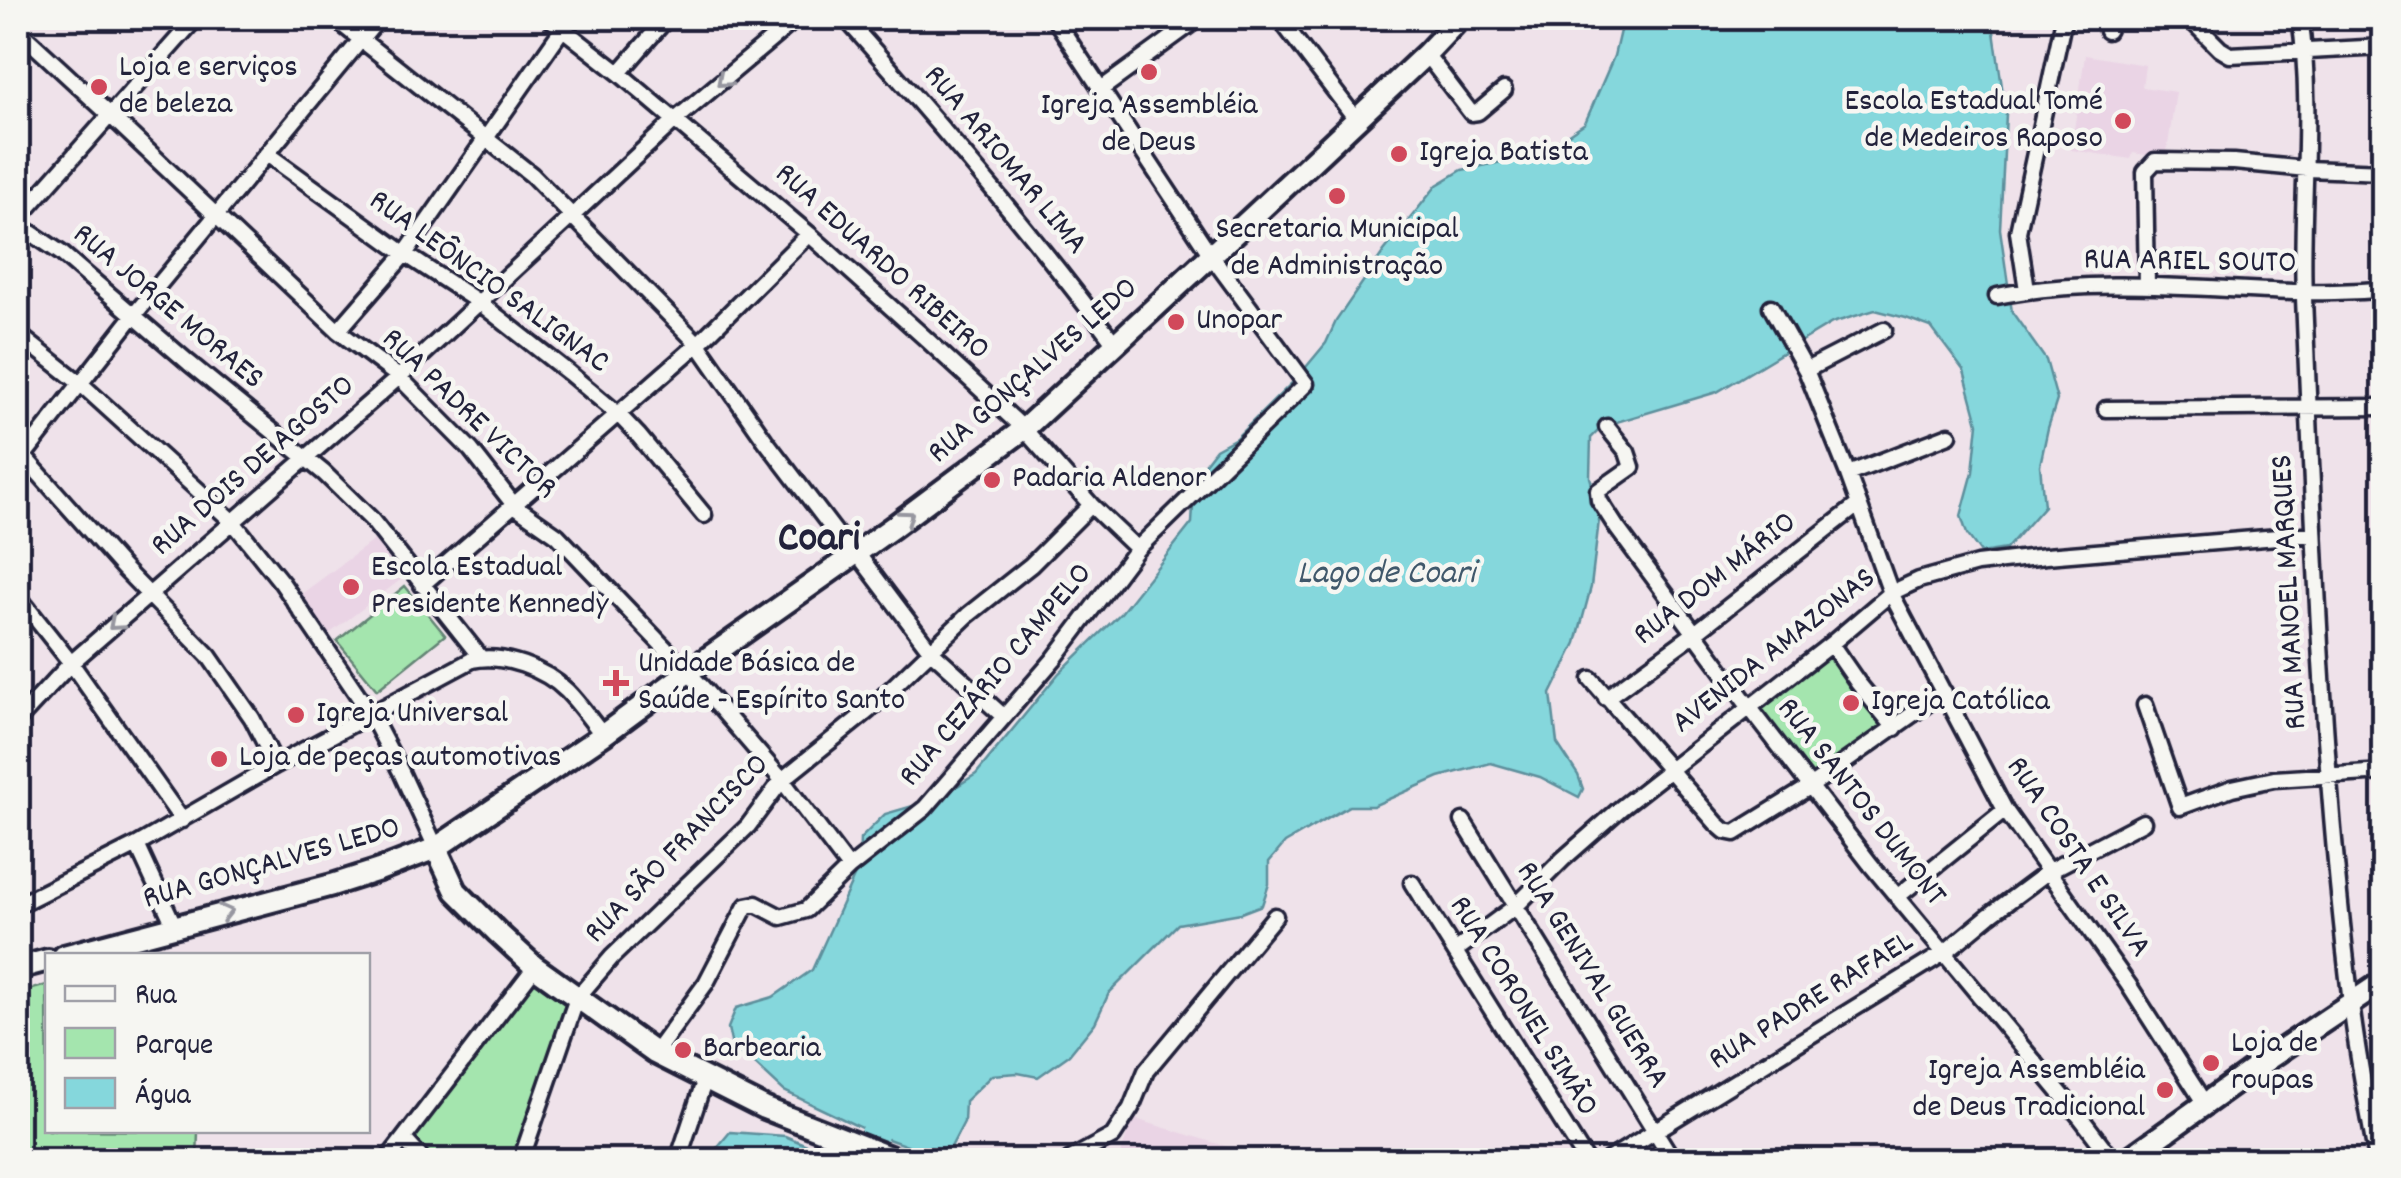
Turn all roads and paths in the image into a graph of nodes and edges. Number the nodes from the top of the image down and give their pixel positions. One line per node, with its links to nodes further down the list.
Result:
1 (196, 18): 24 (street)
2 (334, 18): 17 (street)
3 (379, 18): 17 (street)
4 (549, 18): 15 (street, RUA EDUARDO RIBEIRO)
5 (667, 18): 21 (street)
6 (797, 18): 26 (street, RUA DOIS DE AGOSTO, one-way to 26)
7 (845, 18): 49 (street, RUA ARIOMAR LIMA)
8 (1054, 18): 22 (street)
9 (1199, 18): 22 (street)
10 (1279, 18): 25 (street)
11 (1460, 18): 20 (main road, RUA GONÇALVES LEDO)
12 (2064, 18): 38 (street)
13 (2189, 18): 19 (street)
14 (2300, 18): 19 (street, RUA MANOEL MARQUES)
15 (566, 23): 21 (street, RUA EDUARDO RIBEIRO); 27 (street)
16 (18, 30): 24 (street, RUA PADRE VICTOR)
17 (360, 40): 27 (street); 28 (street)
18 (2384, 46): 19 (street)
19 (2305, 51): 29 (street, RUA MANOEL MARQUES)
20 (1426, 54): 23 (street); 25 (main road, RUA GONÇALVES LEDO)
21 (619, 73): 26 (street, RUA EDUARDO RIBEIRO)
22 (1100, 90): 36 (street)
23 (1504, 90)
24 (111, 116): 31 (street, RUA PADRE VICTOR); 33 (street)
25 (1356, 119): 36 (main road, RUA GONÇALVES LEDO)
26 (674, 121): 32 (street, RUA DOIS DE AGOSTO); 34 (street, RUA EDUARDO RIBEIRO)
27 (485, 138): 32 (street); 35 (street)
28 (266, 154): 31 (street); 35 (street, RUA LEÔNCIO SALIGNAC)
29 (2307, 170): 30 (street); 37 (street); 40 (street, RUA MANOEL MARQUES)
30 (2384, 172)
31 (217, 216): 44 (street); 46 (street, RUA PADRE VICTOR)
32 (572, 216): 42 (street, RUA DOIS DE AGOSTO); 48 (street)
33 (18, 221): 44 (street, RUA JORGE MORAES)
34 (809, 234): 48 (street); 58 (street, RUA EDUARDO RIBEIRO)
35 (405, 254): 42 (street, RUA LEÔNCIO SALIGNAC); 46 (street)
36 (1210, 254): 49 (main road, RUA GONÇALVES LEDO); 69 (street, RUA CEZÁRIO CAMPELO)
37 (2147, 285): 38 (street, RUA ARIEL SOUTO); 40 (street, RUA ARIEL SOUTO)
38 (2027, 290): 41 (street, RUA ARIEL SOUTO)
39 (2384, 290): 40 (street, RUA ARIEL SOUTO)
40 (2304, 292): 53 (street, RUA MANOEL MARQUES)
41 (1997, 296)
42 (480, 302): 51 (street, RUA DOIS DE AGOSTO); 56 (street, RUA LEÔNCIO SALIGNAC)
43 (1771, 308): 50 (street, RUA COSTA E SILVA)
44 (134, 315): 52 (street); 61 (street, RUA JORGE MORAES)
45 (1884, 330): 50 (street)
46 (338, 331): 51 (street, RUA PADRE VICTOR)
47 (18, 334): 52 (street)
48 (698, 344): 56 (street); 70 (street)
49 (1115, 344): 58 (main road, RUA GONÇALVES LEDO)
50 (1806, 370): 62 (street, RUA COSTA E SILVA)
51 (399, 377): 61 (street, RUA DOIS DE AGOSTO); 64 (street, RUA PADRE VICTOR)
52 (80, 384): 60 (street); 67 (street)
53 (2310, 407): 54 (street); 55 (street); 68 (street, RUA MANOEL MARQUES)
54 (2384, 407)
55 (2106, 409)
56 (618, 414): 64 (street); 66 (street, RUA LEÔNCIO SALIGNAC)
57 (1607, 427): 75 (street, RUA SANTOS DUMONT)
58 (1024, 428): 65 (street, RUA EDUARDO RIBEIRO); 70 (main road, RUA GONÇALVES LEDO, one-way to 58)
59 (1950, 435): 62 (street)
60 (19, 456): 73 (street)
61 (305, 457): 67 (street, RUA DOIS DE AGOSTO); 71 (street, RUA JORGE MORAES)
62 (1848, 474): 63 (street, RUA COSTA E SILVA)
63 (1859, 504): 72 (street, RUA COSTA E SILVA); 75 (street, RUA DOM MÁRIO)
64 (514, 505): 71 (street); 80 (street, RUA PADRE VICTOR)
65 (1091, 505): 69 (street, RUA EDUARDO RIBEIRO); 77 (street, RUA SÃO FRANCISCO)
66 (704, 515)
67 (233, 522): 73 (street, RUA DOIS DE AGOSTO); 86 (street)
68 (2314, 534): 72 (street, AVENIDA AMAZONAS); 94 (street, RUA MANOEL MARQUES)
69 (1137, 549): 87 (street, RUA CEZÁRIO CAMPELO)
70 (857, 553): 77 (street); 80 (main road, RUA GONÇALVES LEDO)
71 (422, 585): 78 (street, RUA JORGE MORAES)
72 (1892, 593): 76 (street, AVENIDA AMAZONAS); 82 (street, RUA COSTA E SILVA)
73 (148, 595): 79 (street, RUA DOIS DE AGOSTO, one-way to 79); 91 (street)
74 (18, 596): 79 (street)
75 (1695, 633): 83 (street, RUA DOM MÁRIO); 85 (street, RUA SANTOS DUMONT)
76 (1832, 644): 85 (street, AVENIDA AMAZONAS); 89 (street)
77 (930, 650): 87 (street); 95 (street, RUA SÃO FRANCISCO)
78 (481, 658): 86 (street); 90 (street)
79 (71, 663): 88 (street, RUA DOIS DE AGOSTO); 98 (street)
80 (688, 672): 90 (main road, RUA GONÇALVES LEDO); 95 (street, RUA PADRE VICTOR)
81 (1591, 679): 83 (street)
82 (1944, 692): 89 (street); 97 (street, RUA COSTA E SILVA)
83 (1606, 698): 92 (street)
84 (2145, 705): 94 (street)
85 (1750, 708): 92 (street, AVENIDA AMAZONAS); 96 (street, RUA SANTOS DUMONT)
86 (370, 713): 91 (street); 102 (street)
87 (1004, 717): 103 (street, RUA CEZÁRIO CAMPELO)
88 (18, 720)
89 (1894, 728): 96 (street)
90 (602, 735): 102 (main road, RUA GONÇALVES LEDO)
91 (276, 766): 98 (street)
92 (1668, 770): 96 (street); 108 (street, AVENIDA AMAZONAS)
93 (2384, 772): 94 (street)
94 (2330, 776): 119 (street, RUA MANOEL MARQUES)
95 (782, 780): 103 (street, RUA PADRE VICTOR); 118 (street, RUA SÃO FRANCISCO)
96 (1811, 786): 106 (street, RUA SANTOS DUMONT)
97 (2005, 810): 104 (street, RUA COSTA E SILVA); 106 (street)
98 (182, 820): 101 (street)
99 (1463, 821): 108 (street, RUA GENIVAL GUERRA)
100 (2143, 822): 104 (street, RUA PADRE RAFAEL)
101 (137, 845): 107 (street); 110 (street)
102 (436, 848): 110 (main road, RUA GONÇALVES LEDO, one-way to 102); 115 (main road)
103 (848, 868): 120 (street, RUA CEZÁRIO CAMPELO)
104 (2049, 871): 113 (street, RUA PADRE RAFAEL); 122 (street, RUA COSTA E SILVA)
105 (1412, 883): 111 (street, RUA CORONEL SIMÃO)
106 (1897, 897): 113 (street, RUA SANTOS DUMONT)
107 (18, 904)
108 (1516, 906): 111 (street, AVENIDA AMAZONAS); 123 (street, RUA GENIVAL GUERRA)
109 (1275, 916): 130 (street)
110 (174, 925): 112 (main road, RUA GONÇALVES LEDO)
111 (1455, 951): 131 (street, RUA CORONEL SIMÃO)
112 (75, 953)
113 (1944, 953): 123 (street, RUA PADRE RAFAEL); 134 (street, RUA SANTOS DUMONT)
114 (45, 961): 116 (main road)
115 (535, 967): 118 (main road); 124 (street)
116 (18, 968)
117 (2384, 981): 119 (main road)
118 (577, 998): 120 (main road); 127 (street)
119 (2351, 1005): 122 (main road); 136 (street, RUA MANOEL MARQUES)
120 (656, 1053): 121 (main road)
121 (705, 1079): 128 (street); 129 (main road)
122 (2205, 1104): 135 (main road)
123 (1655, 1132): 132 (street, RUA PADRE RAFAEL); 133 (street, RUA GENIVAL GUERRA)
124 (404, 1139): 125 (street); 126 (street)
125 (387, 1160)
126 (423, 1160)
127 (522, 1160)
128 (678, 1160)
129 (898, 1160)
130 (1069, 1160)
131 (1586, 1160)
132 (1608, 1160)
133 (1673, 1160)
134 (2113, 1160)
135 (2127, 1160)
136 (2377, 1160)

